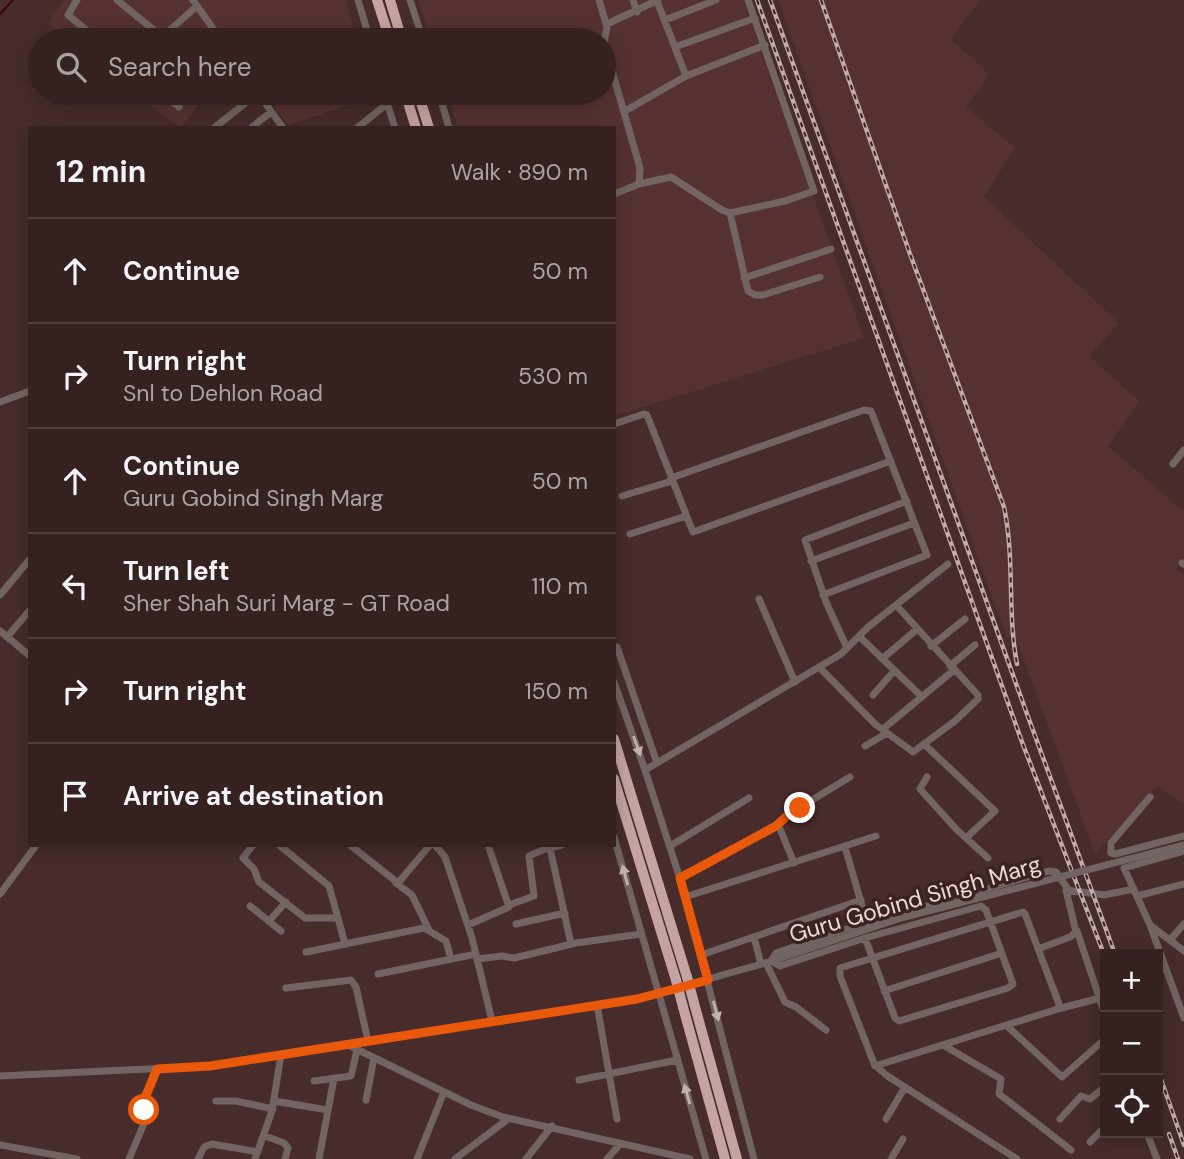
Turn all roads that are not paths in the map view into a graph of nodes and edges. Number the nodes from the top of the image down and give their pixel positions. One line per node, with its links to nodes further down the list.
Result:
1 (77, 0): 17 (street)
2 (117, 0): 18 (street)
3 (358, 0): 21 (street)
4 (377, 0): 22 (highway)
5 (390, 0): 23 (highway)
6 (410, 0): 24 (street)
7 (599, 0): 16 (street)
8 (633, 0): 13 (street)
9 (716, 0): 15 (street)
10 (748, 0): 14 (street)
11 (658, 1): 13 (street); 15 (street)
12 (195, 3): 19 (street); 20 (street)
13 (637, 12): 16 (street)
14 (755, 18): 26 (street); 27 (street)
15 (665, 20): 27 (street)
16 (607, 24): 25 (street)
17 (84, 28)
18 (150, 28)
19 (173, 28)
20 (213, 28)
21 (366, 28)
22 (386, 28)
23 (398, 28)
24 (419, 28)
25 (606, 28)
26 (765, 45): 28 (street); 51 (street)
27 (675, 47): 28 (street)
28 (686, 76): 39 (street)
29 (616, 82): 39 (street)
30 (177, 105): 38 (street)
31 (243, 105): 41 (street)
32 (266, 105): 40 (street)
33 (379, 105): 44 (street)
34 (388, 105): 45 (street)
35 (407, 105): 46 (highway)
36 (422, 105): 47 (highway)
37 (442, 105): 48 (street)
38 (179, 107)
39 (625, 111): 49 (street)
40 (271, 112): 42 (street); 43 (street)
41 (217, 126)
42 (254, 126)
43 (282, 126)
44 (359, 126)
45 (394, 126)
46 (415, 126)
47 (428, 126)
48 (448, 126)
49 (639, 184): 50 (street); 51 (street)
50 (616, 193)
51 (730, 213): 54 (street)
52 (831, 249): 54 (street)
53 (820, 277): 54 (street)
54 (744, 278)
55 (28, 392): 56 (street)
56 (0, 402)
57 (616, 423): 61 (street)
58 (1184, 450): 60 (street)
59 (891, 461): 61 (street); 63 (street); 64 (street)
60 (1173, 464)
61 (671, 480): 62 (street); 64 (street)
62 (622, 496)
63 (906, 501): 65 (street); 68 (street)
64 (686, 516): 66 (street)
65 (915, 523): 68 (street); 71 (street)
66 (630, 534)
67 (28, 561): 70 (street)
68 (811, 561): 71 (street)
69 (948, 564): 73 (street)
70 (0, 595)
71 (823, 595): 83 (street)
72 (758, 599): 89 (street)
73 (896, 605): 76 (street); 78 (street)
74 (28, 612): 79 (street)
75 (965, 619): 81 (street)
76 (916, 630): 81 (street); 85 (street)
77 (0, 631): 79 (street)
78 (859, 636): 83 (street); 85 (street)
79 (7, 637): 84 (street)
80 (975, 645): 87 (street)
81 (931, 646): 87 (street)
82 (617, 647): 97 (street)
83 (847, 648): 86 (street)
84 (28, 654)
85 (882, 659): 88 (street)
86 (819, 667): 89 (street); 93 (street)
87 (952, 668): 92 (street); 94 (street)
88 (894, 671): 91 (street); 92 (street)
89 (795, 682): 97 (street)
90 (616, 688): 98 (street, one-way to 98)
91 (873, 695)
92 (922, 697): 93 (street)
93 (885, 731): 94 (street); 96 (street)
94 (924, 744): 107 (street)
95 (616, 746): 163 (highway)
96 (865, 746)
97 (657, 763): 98 (street)
98 (645, 770): 109 (street)
99 (850, 777): 104 (street)
100 (927, 777): 107 (street)
101 (616, 785): 163 (highway)
102 (749, 797): 109 (street)
103 (1150, 797): 106 (street)
104 (778, 824): 123 (street); 124 (street)
105 (876, 836): 119 (street)
106 (1184, 836)
107 (966, 838): 122 (street)
108 (616, 844): 147 (street, one-way to 108)
109 (670, 845): 124 (street)
110 (1184, 845): 161 (street, Guru Gobind Singh Marg, bridge)
111 (35, 847): 129 (street)
112 (251, 847): 132 (street)
113 (281, 847): 136 (street)
114 (352, 847): 125 (street)
115 (431, 847): 125 (street)
116 (435, 847): 141 (street)
117 (489, 847): 133 (street)
118 (554, 847): 120 (street)
119 (845, 847): 123 (street); 131 (street)
120 (550, 848): 133 (street); 135 (street)
121 (1184, 851): 128 (street)
122 (988, 858)
123 (794, 863): 130 (street)
124 (680, 878): 130 (street)
125 (396, 883): 146 (street)
126 (1184, 885): 128 (street)
127 (1068, 889): 128 (street); 139 (street); 144 (street)
128 (1135, 892): 142 (street)
129 (0, 894)
130 (685, 897): 157 (street)
131 (860, 900): 139 (street); 148 (street)
132 (286, 902): 136 (street); 137 (street)
133 (509, 905): 141 (street)
134 (250, 906): 137 (street)
135 (565, 914): 140 (street); 152 (street)
136 (338, 918): 151 (street)
137 (269, 921): 145 (street)
138 (990, 921): 149 (street); 153 (street); 156 (street); 159 (street)
139 (867, 923): 161 (street)
140 (516, 924)
141 (468, 925): 158 (street)
142 (1150, 925): 150 (street); 172 (street)
143 (1184, 925): 150 (street)
144 (1077, 930): 153 (street); 168 (street)
145 (281, 931)
146 (429, 931): 151 (street); 160 (street)
147 (641, 934): 152 (street); 167 (street)
148 (754, 937): 157 (street); 161 (street)
149 (866, 938): 159 (street); 161 (street)
150 (1170, 940): 154 (street)
151 (346, 944): 155 (street)
152 (571, 944): 158 (street)
153 (1038, 949): 171 (street)
154 (1184, 951)
155 (306, 952)
156 (1002, 953): 166 (street); 166 (street)
157 (701, 955): 164 (street)
158 (477, 957): 160 (street); 173 (street)
159 (872, 958): 166 (street); 184 (street)
160 (451, 959): 162 (street)
161 (769, 962): 164 (street, Guru Gobind Singh Marg); 175 (street)
162 (378, 974)
163 (681, 978): 170 (highway, bridge)
164 (708, 980): 167 (street, Guru Gobind Singh Marg); 226 (street, one-way to 226)
165 (286, 988): 176 (street)
166 (884, 991)
167 (657, 994): 169 (street, Guru Gobind Singh Marg); 183 (street)
168 (1100, 998): 171 (street)
169 (597, 1005): 173 (street, Guru Gobind Singh Marg); 186 (street)
170 (689, 1005): 224 (highway); 225 (highway)
171 (1058, 1009): 174 (street)
172 (1184, 1018)
173 (492, 1021): 176 (street, Guru Gobind Singh Marg)
174 (1007, 1026): 177 (street); 179 (street)
175 (826, 1030)
176 (368, 1041): 178 (street, Guru Gobind Singh Marg)
177 (1100, 1043)
178 (347, 1045): 180 (street); 181 (street, Guru Gobind Singh Marg)
179 (943, 1045): 184 (street); 210 (street)
180 (357, 1050): 182 (street); 188 (street)
181 (281, 1055): 185 (street, Guru Gobind Singh Marg); 196 (street)
182 (374, 1058): 193 (street); 194 (street)
183 (677, 1060): 186 (street); 223 (street, one-way to 183)
184 (876, 1066): 191 (street)
185 (157, 1069): 187 (street, Guru Gobind Singh Marg); 214 (street)
186 (608, 1074): 189 (street); 199 (street)
187 (0, 1076)
188 (334, 1078): 190 (street); 197 (street)
189 (579, 1080)
190 (314, 1081)
191 (905, 1087): 200 (street); 228 (street)
192 (1100, 1091): 201 (street)
193 (444, 1092): 198 (street); 218 (street)
194 (366, 1100)
195 (216, 1101): 196 (street)
196 (274, 1105): 197 (street); 204 (street)
197 (328, 1110): 217 (street)
198 (508, 1119): 202 (street); 219 (street)
199 (617, 1119)
200 (886, 1119)
201 (1060, 1119)
202 (552, 1126): 208 (street); 220 (street)
203 (1100, 1132): 207 (street)
204 (265, 1136): 212 (street); 216 (street)
205 (1149, 1138): 229 (street)
206 (904, 1139): 227 (street)
207 (1090, 1142)
208 (620, 1143): 221 (street); 222 (street)
209 (0, 1144): 211 (street)
210 (1071, 1150)
211 (46, 1156): 213 (street)
212 (256, 1156): 215 (street)
213 (77, 1159)
214 (129, 1159)
215 (198, 1159)
216 (285, 1159)
217 (319, 1159)
218 (417, 1159)
219 (454, 1159)
220 (526, 1159)
221 (607, 1159)
222 (690, 1159)
223 (706, 1159)
224 (725, 1159)
225 (737, 1159)
226 (754, 1159)
227 (891, 1159)
228 (1017, 1159)
229 (1157, 1159)

